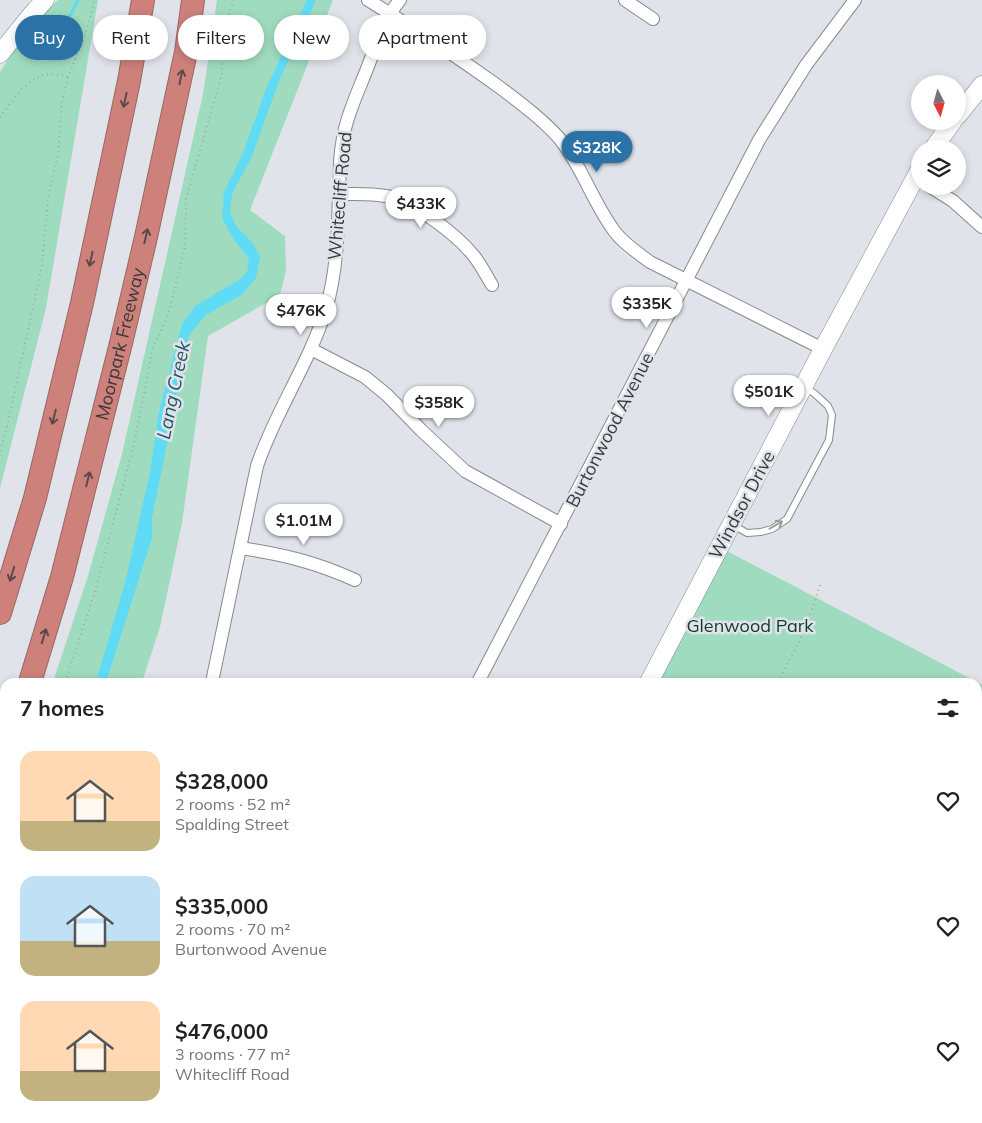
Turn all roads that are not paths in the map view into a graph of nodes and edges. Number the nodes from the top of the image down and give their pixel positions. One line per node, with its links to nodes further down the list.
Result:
1 (45, 0): 10 (street)
2 (143, 0): 26 (highway, one-way to 26)
3 (193, 0): 27 (highway, Moorpark Freeway, one-way to 3)
4 (368, 0): 8 (street)
5 (400, 0): 8 (street, Whitecliff Road)
6 (625, 0): 9 (street)
7 (855, 0): 17 (street, Burtonwood Avenue)
8 (391, 14): 13 (street, Whitecliff Road); 17 (street)
9 (653, 19)
10 (0, 54)
11 (982, 86): 12 (street)
12 (966, 105)
13 (339, 194): 18 (street); 19 (street, Whitecliff Road)
14 (912, 195): 20 (street, Windsor Drive)
15 (944, 195): 16 (street)
16 (982, 227)
17 (687, 279): 20 (street); 22 (street, Burtonwood Avenue)
18 (492, 286)
19 (312, 349): 22 (street); 24 (street, Whitecliff Road)
20 (823, 349): 21 (street, Windsor Drive)
21 (804, 386): 23 (street, Windsor Drive); 23 (lane, one-way to 21)
22 (561, 524): 29 (street, Burtonwood Avenue)
23 (732, 524): 30 (street, Windsor Drive)
24 (241, 548): 25 (street); 28 (street, Whitecliff Road)
25 (356, 580)
26 (0, 613)
27 (31, 678)
28 (213, 678)
29 (480, 678)
30 (651, 678)

